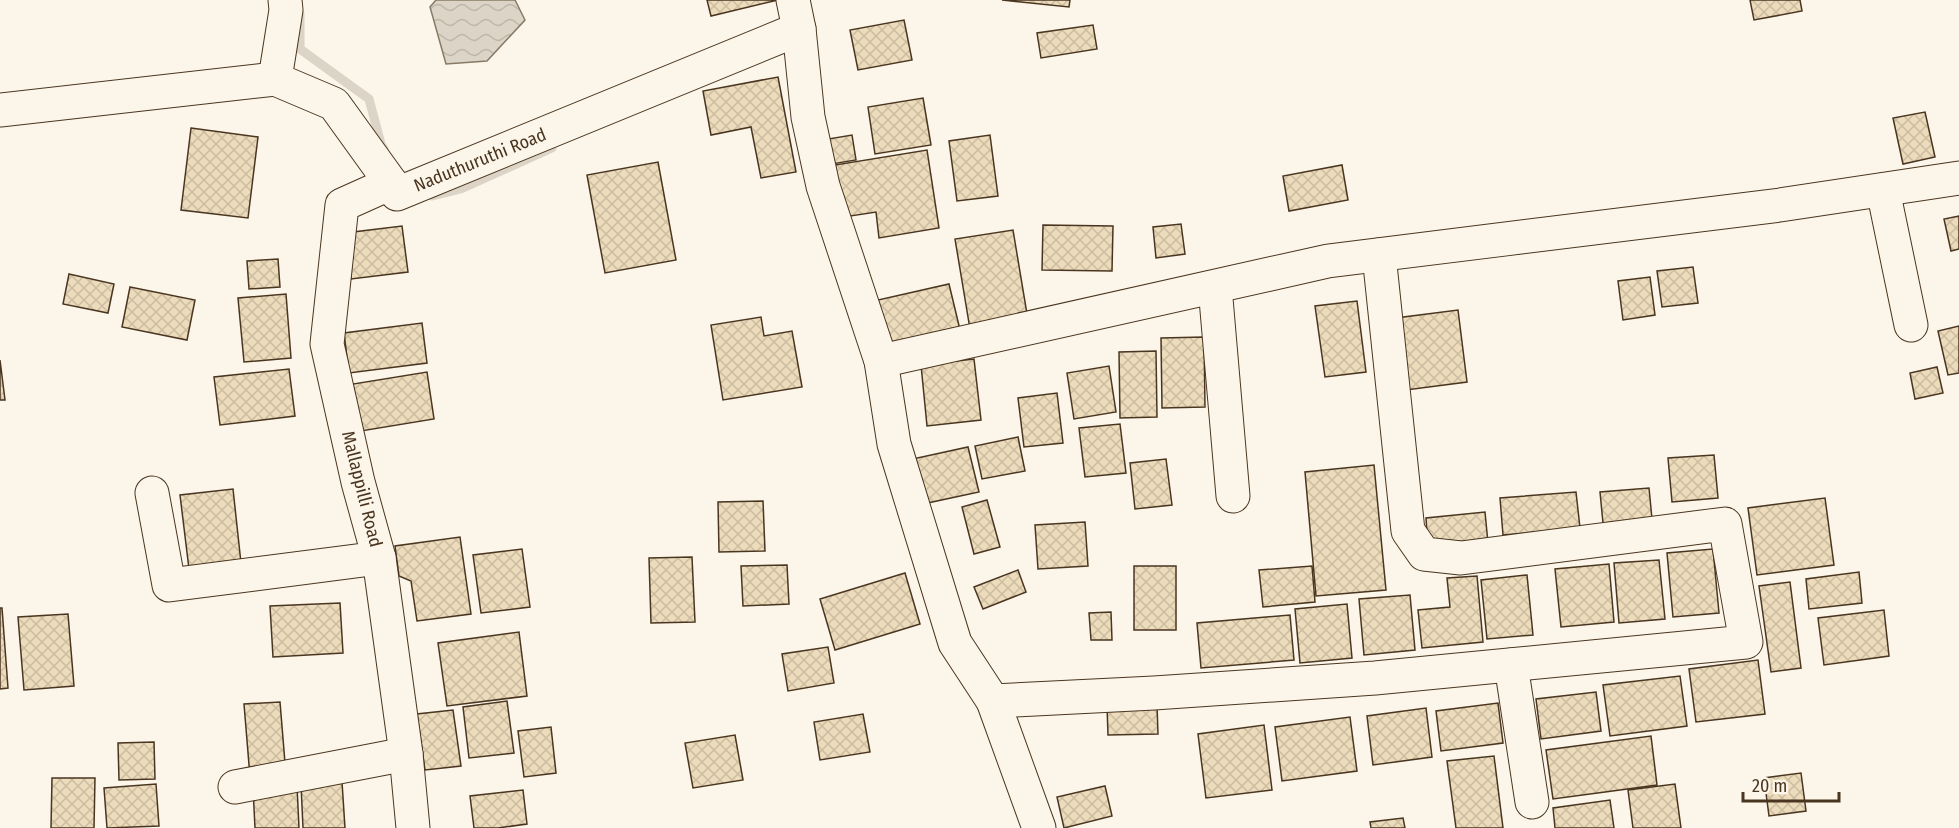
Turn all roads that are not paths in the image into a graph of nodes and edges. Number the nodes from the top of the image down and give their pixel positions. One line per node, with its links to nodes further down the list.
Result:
1 (285, 0): 3 (street)
2 (796, 14): 6 (street, Naduthuruthi Road); 11 (street)
3 (275, 79): 4 (street); 6 (street, Naduthuruthi Road)
4 (0, 110)
5 (1959, 178): 7 (street)
6 (392, 183): 14 (street, Mallappilli Road)
7 (1883, 190): 8 (street); 10 (street)
8 (1379, 255): 9 (street); 15 (street)
9 (1215, 287): 11 (street); 13 (street)
10 (1911, 325)
11 (881, 361): 16 (street)
12 (152, 493): 14 (street)
13 (1233, 496)
14 (379, 558): 17 (street, Mallappilli Road)
15 (1511, 665): 16 (street); 19 (street)
16 (993, 701): 21 (street)
17 (406, 754): 18 (street); 20 (street, Mallappilli Road)
18 (235, 787)
19 (1532, 802)
20 (413, 828)
21 (1039, 828)

